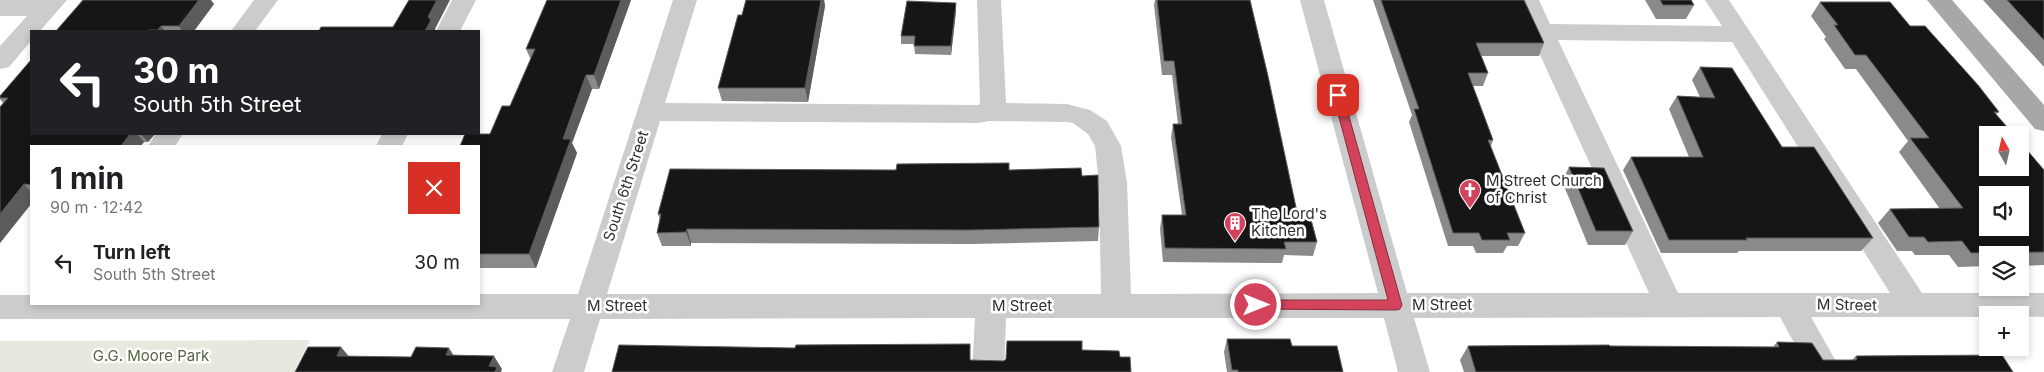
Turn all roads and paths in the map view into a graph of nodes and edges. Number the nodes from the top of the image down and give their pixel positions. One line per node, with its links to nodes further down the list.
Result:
1 (266, 0): 11 (street)
2 (464, 0): 12 (street)
3 (685, 0): 16 (street, South 6th Street)
4 (989, 0): 17 (street)
5 (1312, 0): 22 (street)
6 (1527, 0): 13 (street)
7 (1718, 0): 14 (street)
8 (1939, 0): 18 (main road)
9 (51, 4): 10 (street); 15 (street)
10 (0, 8)
11 (244, 30)
12 (449, 30)
13 (1542, 32): 14 (street); 23 (street)
14 (1739, 34): 24 (street)
15 (0, 62)
16 (650, 112): 17 (street); 26 (street, South 6th Street)
17 (989, 112): 28 (street)
18 (2044, 122)
19 (1788, 304): 23 (street, M Street); 24 (street, M Street); 33 (street)
20 (47, 305): 21 (street, M Street); 29 (street, M Street)
21 (307, 305): 26 (street, M Street)
22 (1396, 305): 23 (street, M Street); 28 (street, M Street); 32 (street)
23 (1669, 305)
24 (1914, 305): 25 (street, M Street)
25 (2044, 305)
26 (588, 306): 27 (street, M Street); 30 (street, South 6th Street)
27 (991, 306): 28 (street, M Street); 31 (street)
28 (1116, 306)
29 (0, 307)
30 (568, 372)
31 (988, 372)
32 (1414, 372)
33 (1826, 372)

